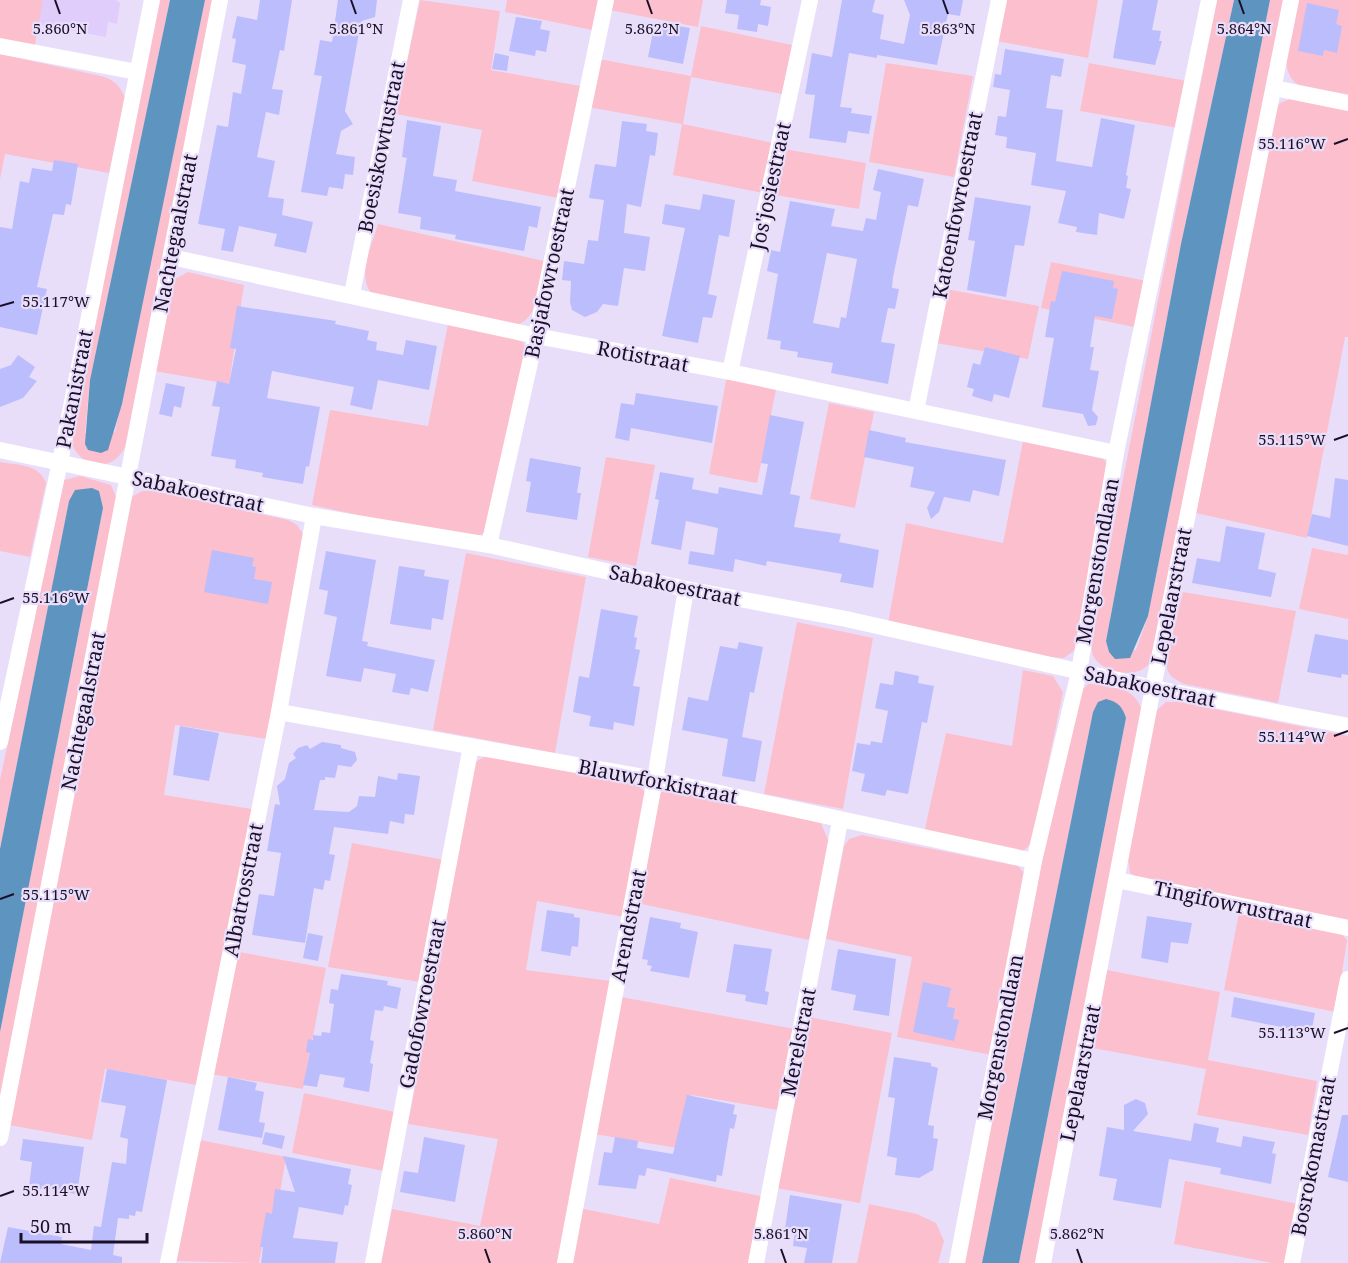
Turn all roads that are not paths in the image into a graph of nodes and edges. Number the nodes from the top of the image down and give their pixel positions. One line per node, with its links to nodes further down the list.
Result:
1 (152, 0): 10 (street, Pakanistraat)
2 (220, 0): 13 (street, Nachtegaalstraat)
3 (411, 0): 14 (street, Boesiskowtustraat)
4 (606, 0): 15 (street, Basjafowroestraat)
5 (810, 0): 16 (street, Jos'josiestraat)
6 (999, 0): 17 (street, Katoenfowroestraat)
7 (1209, 0): 19 (street, Morgenstondlaan)
8 (1291, 0): 11 (street, Lepelaarstraat)
9 (0, 46): 10 (street)
10 (137, 72): 20 (street, Pakanistraat)
11 (1274, 88): 12 (street); 26 (street, Lepelaarstraat)
12 (1348, 103)
13 (171, 257): 14 (street, Rotistraat); 21 (street, Nachtegaalstraat)
14 (352, 294): 15 (street, Rotistraat)
15 (536, 336): 16 (street, Rotistraat); 23 (street, Basjafowroestraat)
16 (730, 372): 17 (street, Rotistraat)
17 (916, 411): 19 (street, Rotistraat)
18 (0, 450): 20 (street, Sabakoestraat)
19 (1116, 453): 25 (street, Morgenstondlaan)
20 (60, 462): 21 (street, Sabakoestraat); 29 (street, Pakanistraat)
21 (128, 476): 22 (street, Sabakoestraat); 37 (street, Nachtegaalstraat)
22 (314, 516): 23 (street, Sabakoestraat); 27 (street, Albatrosstraat)
23 (489, 545): 24 (street, Sabakoestraat)
24 (686, 589): 25 (street, Sabakoestraat); 31 (street, Arendstraat)
25 (1079, 672): 26 (street, Sabakoestraat); 33 (street, Morgenstondlaan)
26 (1153, 688): 28 (street, Sabakoestraat); 34 (street, Lepelaarstraat)
27 (279, 712): 30 (street, Blauwforkistraat); 38 (street, Albatrosstraat)
28 (1348, 726)
29 (0, 742)
30 (471, 746): 31 (street, Blauwforkistraat); 39 (street, Gadofowroestraat)
31 (655, 779): 32 (street, Blauwforkistraat); 40 (street, Arendstraat)
32 (840, 820): 33 (street, Blauwforkistraat); 41 (street, Merelstraat)
33 (1034, 861): 42 (street, Morgenstondlaan)
34 (1117, 880): 35 (street, Tingifowrustraat); 43 (street, Lepelaarstraat)
35 (1348, 928)
36 (1348, 979): 44 (street, Bosrokomastraat)
37 (0, 1138)
38 (168, 1263)
39 (373, 1263)
40 (565, 1263)
41 (756, 1263)
42 (957, 1263)
43 (1043, 1263)
44 (1292, 1263)

